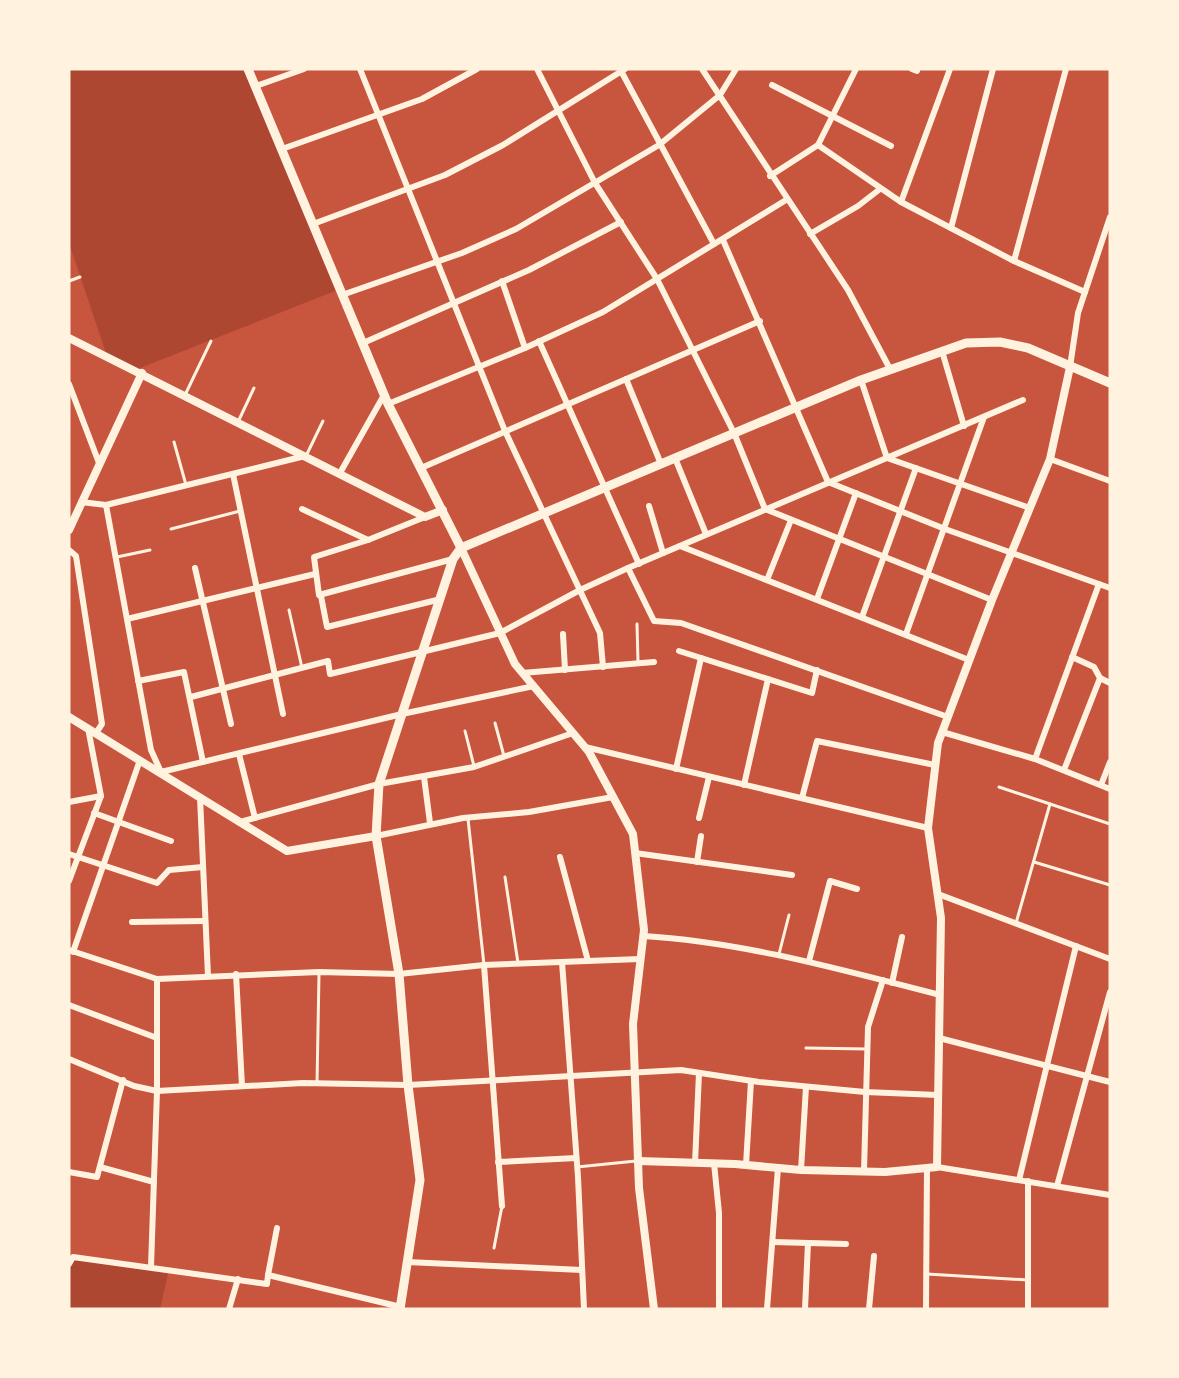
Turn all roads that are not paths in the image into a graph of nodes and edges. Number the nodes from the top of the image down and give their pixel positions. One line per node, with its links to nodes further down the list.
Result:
1 (248, 69): 14 (main road)
2 (304, 69): 14 (street)
3 (360, 69): 17 (street)
4 (477, 69): 17 (street)
5 (537, 69): 16 (street)
6 (702, 69): 15 (street)
7 (736, 69): 15 (street)
8 (856, 69): 18 (street)
9 (950, 69): 28 (street)
10 (993, 69): 32 (street)
11 (1066, 69): 37 (street)
12 (622, 70): 16 (street); 19 (street)
13 (772, 85): 18 (street)
14 (256, 86): 22 (main road)
15 (720, 95): 19 (street); 23 (street)
16 (558, 111): 24 (street); 25 (street)
17 (379, 115): 22 (street); 25 (street)
18 (832, 118): 20 (street); 21 (street)
19 (659, 145): 24 (street); 35 (street)
20 (818, 145): 23 (street); 26 (street)
21 (891, 146)
22 (282, 149): 31 (main road)
23 (770, 176): 27 (street)
24 (595, 183): 30 (street); 36 (street)
25 (408, 188): 31 (street); 36 (street)
26 (880, 189): 28 (street); 33 (street)
27 (786, 200): 33 (street); 34 (street)
28 (901, 201): 32 (street)
29 (1110, 217): 42 (street)
30 (621, 222): 39 (street); 41 (street)
31 (313, 224): 43 (main road)
32 (951, 228): 37 (street)
33 (810, 234): 55 (street)
34 (723, 240): 35 (street); 45 (street)
35 (714, 244): 39 (street)
36 (437, 261): 43 (street); 44 (street)
37 (1014, 261): 42 (street)
38 (80, 277): 40 (lane)
39 (657, 279): 48 (street); 51 (street)
40 (69, 281)
41 (502, 281): 44 (street); 50 (street)
42 (1085, 292): 54 (street)
43 (342, 295): 49 (main road)
44 (453, 302): 49 (street); 53 (street)
45 (760, 321): 51 (street); 67 (street)
46 (69, 338): 56 (street)
47 (211, 341): 62 (lane)
48 (539, 341): 50 (street); 66 (street)
49 (363, 343): 63 (main road)
50 (525, 348): 53 (street)
51 (693, 350): 57 (street); 73 (street)
52 (942, 351): 54 (main road); 55 (main road); 71 (street)
53 (480, 366): 65 (street); 72 (street)
54 (1070, 367): 59 (main road); 78 (street)
55 (890, 369): 58 (main road)
56 (142, 373): 62 (street); 79 (street)
57 (626, 379): 66 (street); 80 (street)
58 (861, 380): 67 (main road); 77 (street)
59 (1110, 383)
60 (69, 384): 79 (street)
61 (254, 388): 70 (lane)
62 (185, 395): 70 (street)
63 (384, 395): 65 (main road); 83 (street)
64 (1023, 400): 68 (street)
65 (388, 404): 81 (main road)
66 (568, 404): 72 (street); 89 (street)
67 (797, 406): 73 (main road); 86 (street)
68 (984, 417): 71 (street); 87 (street)
69 (323, 421): 75 (lane)
70 (238, 422): 75 (street)
71 (964, 426): 77 (street)
72 (505, 431): 81 (street); 100 (street)
73 (734, 433): 76 (main road); 96 (street)
74 (174, 442): 88 (lane)
75 (306, 456): 83 (street); 84 (street)
76 (675, 458): 80 (main road); 106 (street)
77 (887, 458): 82 (street); 86 (street)
78 (1050, 459): 85 (street); 94 (street)
79 (99, 463): 91 (street)
80 (661, 464): 89 (main road)
81 (421, 468): 97 (main road)
82 (916, 468): 87 (street); 99 (street)
83 (340, 473): 101 (street)
84 (233, 474): 88 (street); 98 (street)
85 (1110, 481)
86 (828, 482): 90 (street); 96 (street)
87 (961, 484): 94 (street); 104 (street)
88 (186, 485): 92 (street)
89 (606, 487): 100 (main road); 118 (street)
90 (856, 493): 99 (street); 108 (street)
91 (81, 502): 92 (street); 105 (street)
92 (106, 505): 115 (street)
93 (649, 506): 113 (street)
94 (1030, 508): 114 (street)
95 (302, 509): 107 (street)
96 (765, 509): 102 (street); 106 (street)
97 (443, 510): 101 (street); 110 (main road)
98 (240, 512): 103 (lane); 125 (street)
99 (901, 512): 104 (street); 116 (street)
100 (543, 513): 110 (main road); 127 (street)
101 (425, 517): 107 (street)
102 (791, 520): 108 (street); 123 (street)
103 (171, 529)
104 (945, 529): 114 (street); 122 (street)
105 (69, 530)
106 (706, 534): 109 (street)
107 (368, 540): 121 (street)
108 (839, 540): 116 (street); 130 (street)
109 (680, 546): 113 (street); 123 (street)
110 (462, 548): 117 (main road); 137 (street)
111 (69, 550): 169 (street)
112 (150, 550): 115 (lane)
113 (663, 553): 118 (street)
114 (1011, 553): 124 (street); 131 (street)
115 (116, 558): 135 (street)
116 (884, 558): 122 (street); 134 (street)
117 (453, 559): 128 (street); 129 (main road)
118 (639, 564): 120 (street)
119 (195, 568): 132 (street)
120 (628, 568): 127 (street); 150 (street)
121 (315, 574): 125 (street); 128 (street)
122 (928, 575): 131 (street); 139 (street)
123 (767, 580): 130 (street)
124 (1099, 584): 126 (street); 142 (street)
125 (256, 588): 132 (street); 152 (street)
126 (1110, 588)
127 (580, 590): 137 (street); 147 (street)
128 (321, 596): 129 (street)
129 (441, 599): 141 (main road)
130 (817, 599): 134 (street)
131 (992, 600): 144 (street)
132 (203, 601): 135 (street); 158 (street)
133 (289, 610): 148 (lane)
134 (862, 617): 139 (street)
135 (127, 619): 155 (street)
136 (637, 624): 146 (lane)
137 (500, 633): 141 (street); 151 (street)
138 (563, 633): 149 (street)
139 (906, 634): 144 (street)
140 (679, 651): 143 (street)
141 (420, 653): 148 (street); 161 (main road)
142 (1072, 657): 153 (street); 174 (street)
143 (701, 658): 154 (street); 180 (street)
144 (969, 660): 163 (street)
145 (654, 662): 146 (street)
146 (638, 664): 147 (street)
147 (603, 667): 149 (street)
148 (302, 668): 152 (street)
149 (565, 670): 151 (street)
150 (817, 670): 154 (street); 163 (street)
151 (522, 673): 157 (street)
152 (275, 675): 158 (street); 160 (street)
153 (1100, 678): 156 (street); 181 (street)
154 (768, 679): 186 (street)
155 (138, 681): 159 (street); 182 (street)
156 (1110, 683)
157 (534, 686): 161 (street); 170 (street)
158 (222, 688): 159 (street); 165 (street)
159 (191, 697): 176 (street)
160 (283, 714)
161 (402, 714): 172 (street); 185 (main road)
162 (69, 717): 166 (street)
163 (948, 717): 168 (street)
164 (495, 723): 173 (lane)
165 (231, 724)
166 (88, 727): 169 (street); 190 (street)
167 (465, 730): 179 (lane)
168 (942, 732): 174 (street); 178 (street)
169 (96, 733): 175 (street)
170 (573, 733): 171 (street); 173 (street)
171 (585, 747): 180 (street); 192 (street)
172 (239, 754): 176 (street); 198 (street)
173 (504, 756): 179 (street)
174 (1035, 759): 181 (street)
175 (140, 760): 182 (street); 200 (street)
176 (203, 762): 182 (street)
177 (1110, 762): 187 (street)
178 (935, 765): 193 (street); 204 (street)
179 (474, 767): 183 (street)
180 (676, 769): 184 (street)
181 (1064, 770): 187 (street)
182 (161, 772): 191 (street)
183 (424, 777): 185 (street); 202 (street)
184 (709, 777): 186 (street); 199 (street)
185 (379, 784): 198 (street); 205 (main road)
186 (744, 785): 193 (street)
187 (1101, 785): 189 (street)
188 (999, 787): 195 (lane)
189 (1110, 789)
190 (100, 796): 194 (street); 196 (street)
191 (200, 797): 201 (street); 215 (street)
192 (613, 797): 197 (street); 208 (street)
193 (802, 798): 204 (street)
194 (69, 802)
195 (1050, 804): 203 (lane); 213 (lane)
196 (94, 813): 200 (street); 210 (street)
197 (468, 817): 202 (street); 237 (lane)
198 (255, 818): 201 (street)
199 (699, 818)
200 (118, 821): 207 (street); 214 (street)
201 (240, 822): 205 (street)
202 (430, 823): 205 (street)
203 (1110, 824)
204 (928, 828): 221 (street)
205 (376, 836): 240 (main road)
206 (701, 836): 212 (street)
207 (171, 841)
208 (635, 853): 212 (street); 226 (street)
209 (69, 854): 210 (street)
210 (78, 857): 214 (street); 218 (street)
211 (560, 857): 233 (street)
212 (697, 862): 216 (street)
213 (1033, 862): 219 (lane); 225 (lane)
214 (103, 865): 215 (street); 229 (street)
215 (203, 867): 223 (street)
216 (792, 875)
217 (505, 877): 236 (lane)
218 (69, 881)
219 (1110, 885)
220 (857, 889): 235 (street)
221 (938, 894): 225 (street); 246 (street)
222 (789, 915): 230 (lane)
223 (205, 921): 224 (street); 241 (street)
224 (132, 922)
225 (1016, 924): 228 (street)
226 (643, 936): 230 (street); 231 (street)
227 (902, 936): 244 (street)
228 (1076, 946): 232 (street); 253 (street)
229 (71, 951): 242 (street)
230 (779, 954): 235 (street)
231 (640, 959): 233 (street); 254 (street)
232 (1110, 959)
233 (588, 961): 234 (street)
234 (562, 962): 236 (street); 256 (street)
235 (809, 962): 243 (street)
236 (518, 963): 237 (street)
237 (484, 965): 240 (street); 259 (street)
238 (319, 972): 239 (street); 240 (street); 262 (lane)
239 (236, 974): 241 (street); 264 (street)
240 (399, 974): 263 (main road)
241 (207, 976): 242 (street)
242 (157, 979): 248 (street)
243 (883, 980): 244 (street); 251 (street)
244 (892, 983): 246 (street)
245 (1110, 992): 257 (street)
246 (940, 995): 249 (street)
247 (69, 1005): 248 (street)
248 (157, 1038): 266 (street)
249 (939, 1038): 253 (street); 268 (street)
250 (806, 1048): 251 (lane)
251 (867, 1049): 267 (street)
252 (69, 1059): 258 (street)
253 (1046, 1064): 257 (street); 283 (street)
254 (634, 1071): 255 (street); 256 (street); 270 (street)
255 (699, 1073): 260 (street); 272 (street)
256 (570, 1076): 259 (street); 269 (street)
257 (1089, 1076): 261 (street); 286 (street)
258 (123, 1080): 266 (street); 275 (street)
259 (492, 1080): 263 (street); 271 (street)
260 (751, 1081): 265 (street); 274 (street)
261 (1110, 1082)
262 (317, 1084): 263 (street); 264 (street)
263 (408, 1085): 295 (main road)
264 (242, 1086): 266 (street)
265 (806, 1087): 267 (street); 280 (street)
266 (157, 1091): 285 (street)
267 (866, 1092): 268 (street); 281 (street)
268 (938, 1095): 278 (street)
269 (576, 1158): 271 (street); 276 (street)
270 (638, 1161): 272 (street); 276 (lane); 306 (street)
271 (498, 1162): 288 (street)
272 (695, 1162): 273 (street)
273 (714, 1163): 274 (street); 307 (street)
274 (746, 1165): 279 (street)
275 (100, 1167): 282 (street); 285 (street)
276 (577, 1167): 298 (street)
277 (927, 1167): 278 (street); 281 (street); 299 (street)
278 (937, 1167): 283 (street)
279 (778, 1168): 280 (street); 290 (street)
280 (801, 1170): 281 (street)
281 (864, 1171)
282 (69, 1172)
283 (1019, 1179): 284 (street)
284 (1028, 1181): 286 (street); 302 (street)
285 (154, 1182): 297 (street)
286 (1057, 1186): 287 (street)
287 (1110, 1195)
288 (502, 1206): 293 (lane)
289 (277, 1228): 300 (street)
290 (773, 1242): 291 (street); 308 (street)
291 (808, 1243): 292 (street); 309 (street)
292 (846, 1244)
293 (494, 1248)
294 (874, 1256): 310 (street)
295 (407, 1262): 298 (street); 303 (main road)
296 (69, 1264): 297 (street)
297 (151, 1267): 301 (street)
298 (582, 1270): 305 (street)
299 (925, 1274): 302 (lane); 311 (street)
300 (268, 1275): 301 (street); 303 (street)
301 (238, 1279): 304 (street)
302 (1028, 1280): 312 (street)
303 (400, 1308)
304 (229, 1309)
305 (584, 1309)
306 (654, 1309)
307 (719, 1309)
308 (767, 1309)
309 (805, 1309)
310 (869, 1309)
311 (926, 1309)
312 (1028, 1309)

